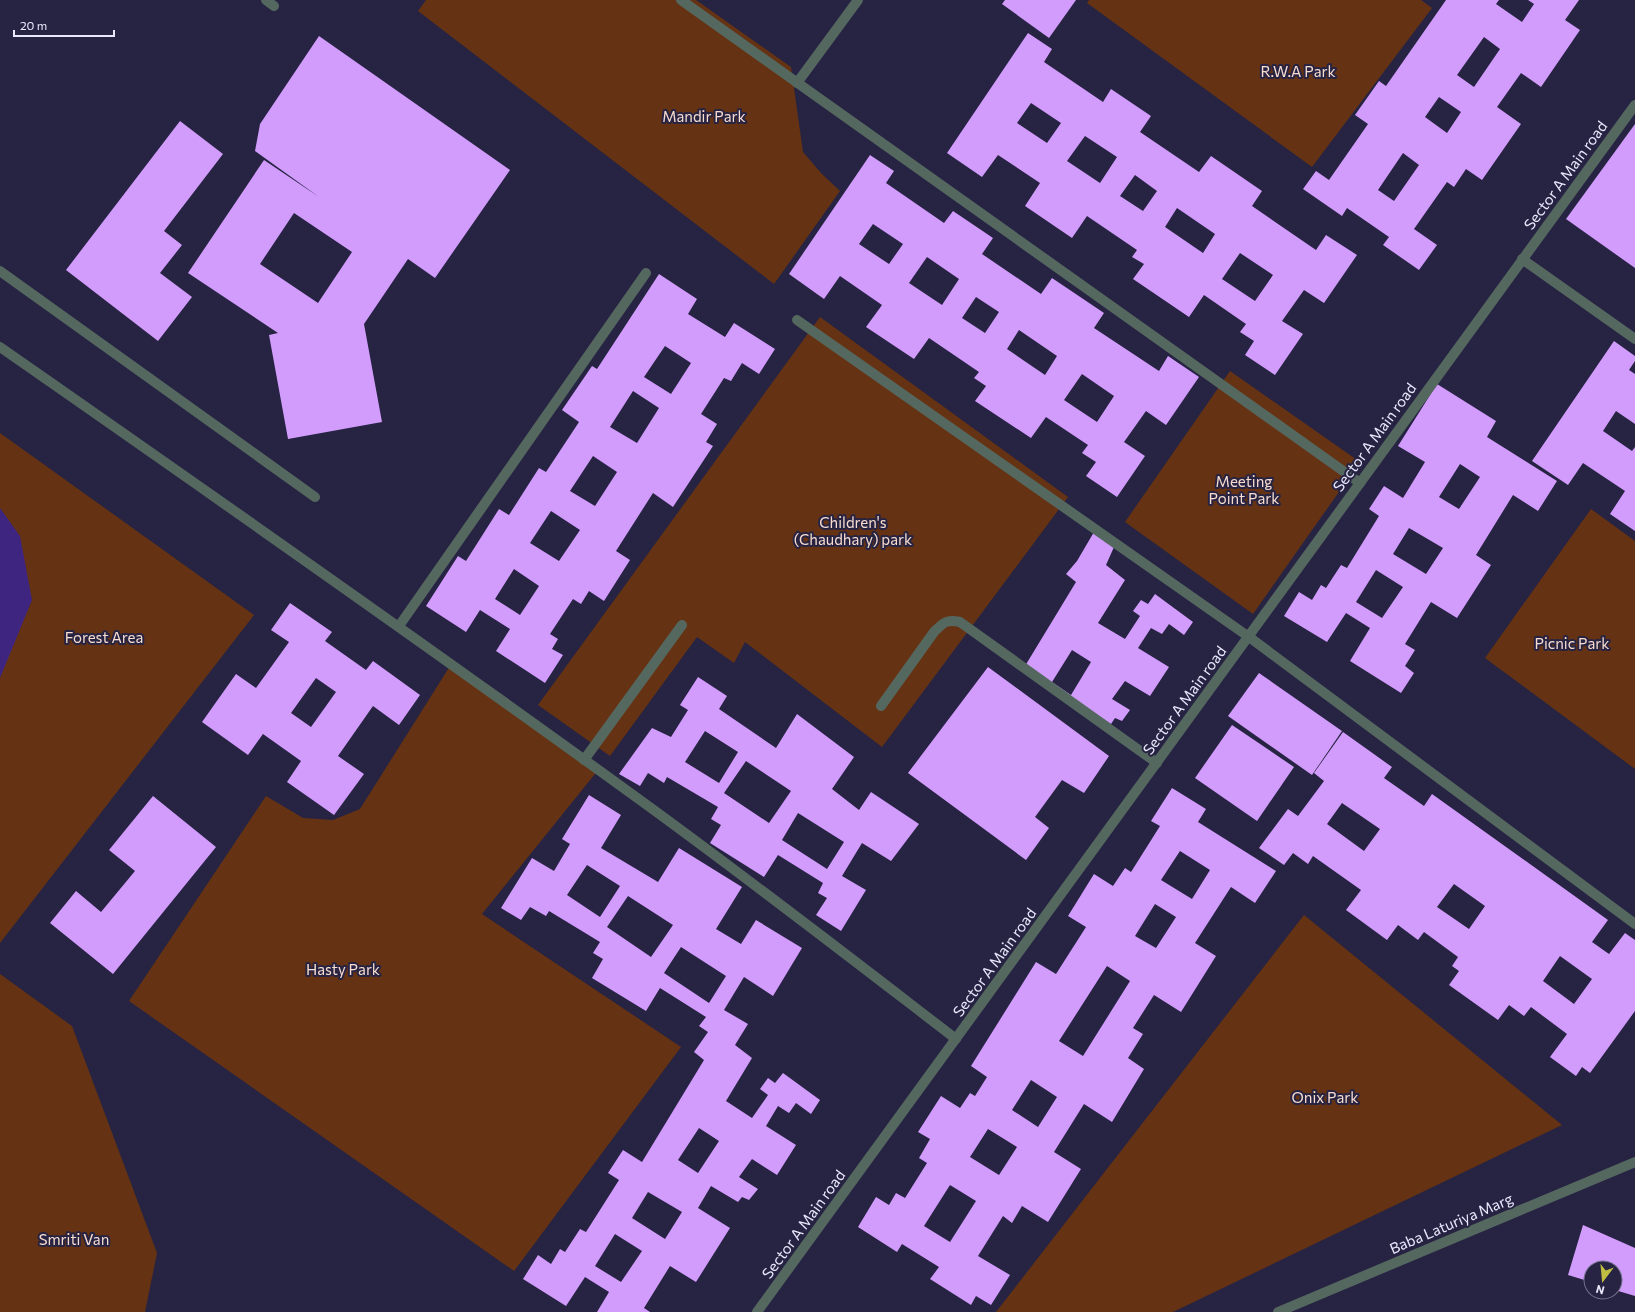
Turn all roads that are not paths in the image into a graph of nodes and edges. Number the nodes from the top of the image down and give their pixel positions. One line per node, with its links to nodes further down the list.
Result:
1 (681, 0): 3 (street)
2 (858, 0): 3 (street)
3 (797, 83): 11 (street)
4 (1635, 105): 5 (street, Sector A Main road)
5 (1522, 259): 9 (street); 11 (street, Sector A Main road)
6 (0, 271): 12 (street)
7 (646, 273): 14 (street)
8 (797, 320): 15 (street)
9 (1635, 339)
10 (0, 347): 14 (street)
11 (1360, 482): 15 (street, Sector A Main road)
12 (315, 497)
13 (682, 625): 17 (street)
14 (399, 626): 17 (street)
15 (1248, 637): 18 (street, Sector A Main road); 19 (street)
16 (881, 706): 18 (street)
17 (584, 760): 20 (street)
18 (1157, 763): 20 (street, Sector A Main road)
19 (1635, 924)
20 (956, 1039): 22 (street, Sector A Main road)
21 (1635, 1162): 25 (street, Baba Laturiya Marg)
22 (764, 1302): 23 (street, Sector A Main road); 24 (street)
23 (757, 1312)
24 (769, 1312)
25 (1278, 1312)

